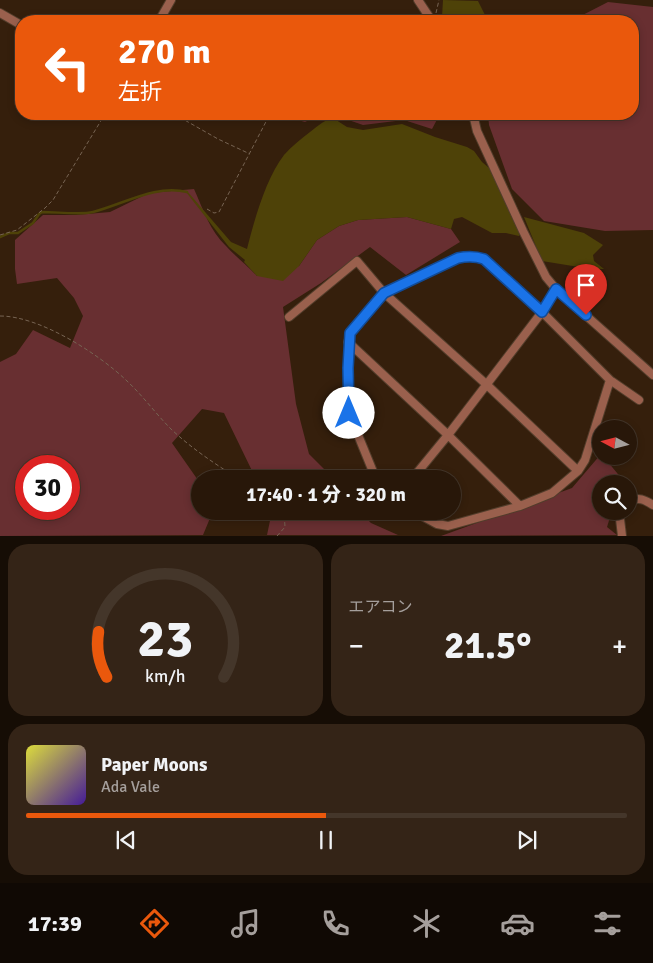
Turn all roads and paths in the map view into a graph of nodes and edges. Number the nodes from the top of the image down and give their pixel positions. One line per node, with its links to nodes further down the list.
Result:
1 (171, 0): 5 (street)
2 (418, 0): 6 (street)
3 (439, 0): 7 (path)
4 (0, 13): 8 (street)
5 (162, 15)
6 (431, 15)
7 (435, 15)
8 (15, 22)
9 (101, 120): 15 (path)
10 (185, 120): 13 (path)
11 (267, 120): 13 (path)
12 (474, 120): 16 (street)
13 (250, 154): 14 (path)
14 (207, 208)
15 (0, 236)
16 (556, 289): 18 (street); 22 (street)
17 (384, 293): 18 (street); 20 (street); 21 (street); 24 (street)
18 (542, 312): 23 (street); 24 (street)
19 (0, 316): 27 (path)
20 (289, 317)
21 (348, 342): 26 (street); 28 (street)
22 (653, 375)
23 (610, 380): 25 (street); 30 (street)
24 (486, 384): 26 (street); 30 (street)
25 (639, 400)
26 (448, 435): 29 (street); 33 (street)
27 (225, 470)
28 (372, 470)
29 (419, 470)
30 (578, 471): 33 (street)
31 (637, 500): 32 (street)
32 (653, 505)
33 (520, 506): 35 (street)
34 (284, 520): 37 (path)
35 (430, 520)
36 (620, 520): 38 (street)
37 (277, 536)
38 (622, 536)

